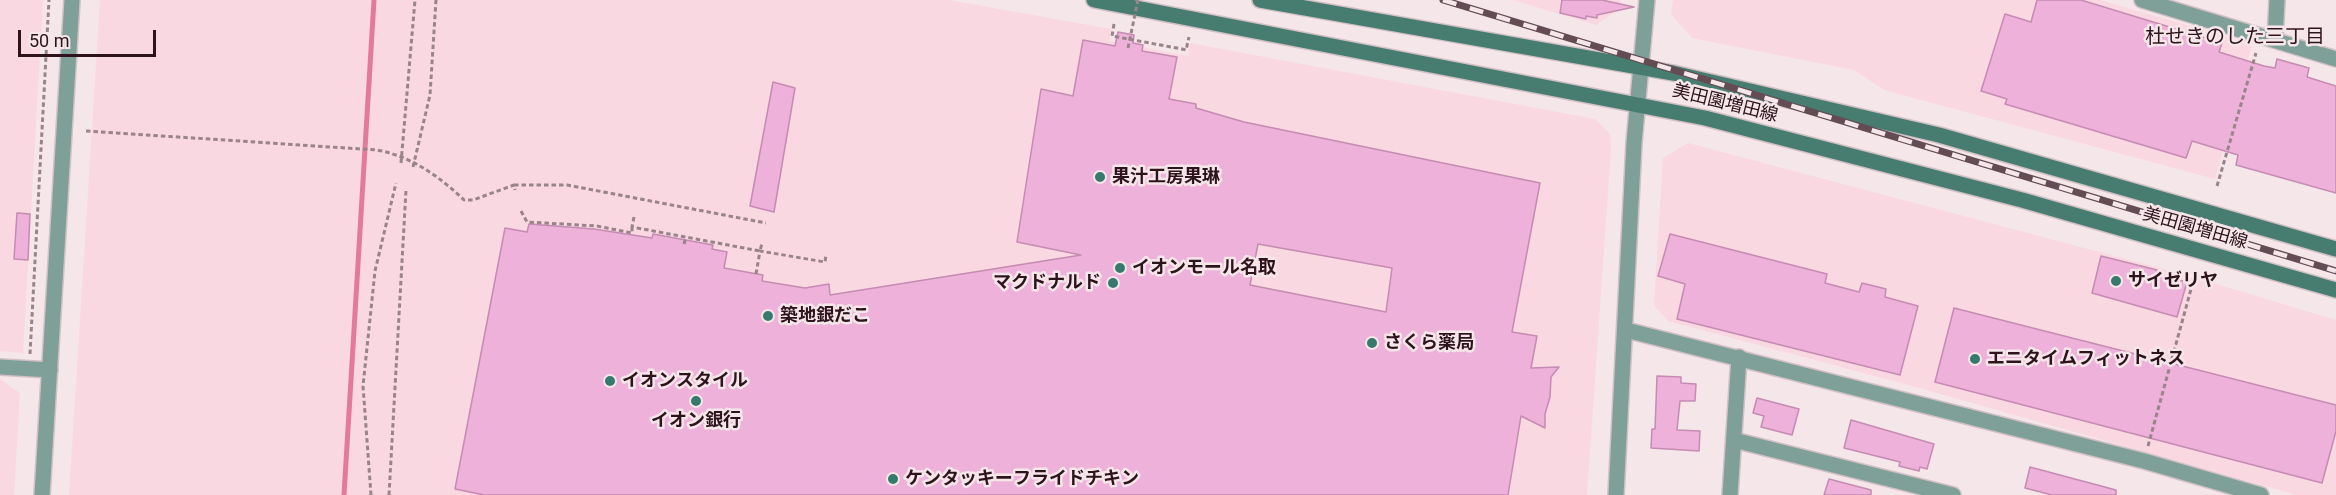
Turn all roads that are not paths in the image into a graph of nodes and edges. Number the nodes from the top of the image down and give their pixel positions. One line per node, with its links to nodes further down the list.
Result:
1 (72, 0): 16 (street)
2 (1094, 0): 10 (main road, 美田園増田線)
3 (1260, 0): 9 (main road, 美田園増田線)
4 (1647, 0): 9 (street)
5 (2142, 0): 7 (street)
6 (2277, 0): 7 (street)
7 (2268, 38): 8 (street)
8 (2336, 59)
9 (1641, 68): 10 (street); 11 (main road, 美田園増田線)
10 (1638, 103): 12 (main road, 美田園増田線); 13 (street)
11 (2336, 249)
12 (2336, 290)
13 (1626, 330): 14 (street); 19 (street)
14 (1739, 357): 17 (street); 22 (street)
15 (0, 367): 16 (street)
16 (50, 370): 18 (street)
17 (1734, 440): 20 (street); 21 (street)
18 (42, 495)
19 (1616, 495)
20 (1730, 495)
21 (1953, 495)
22 (2260, 495)

